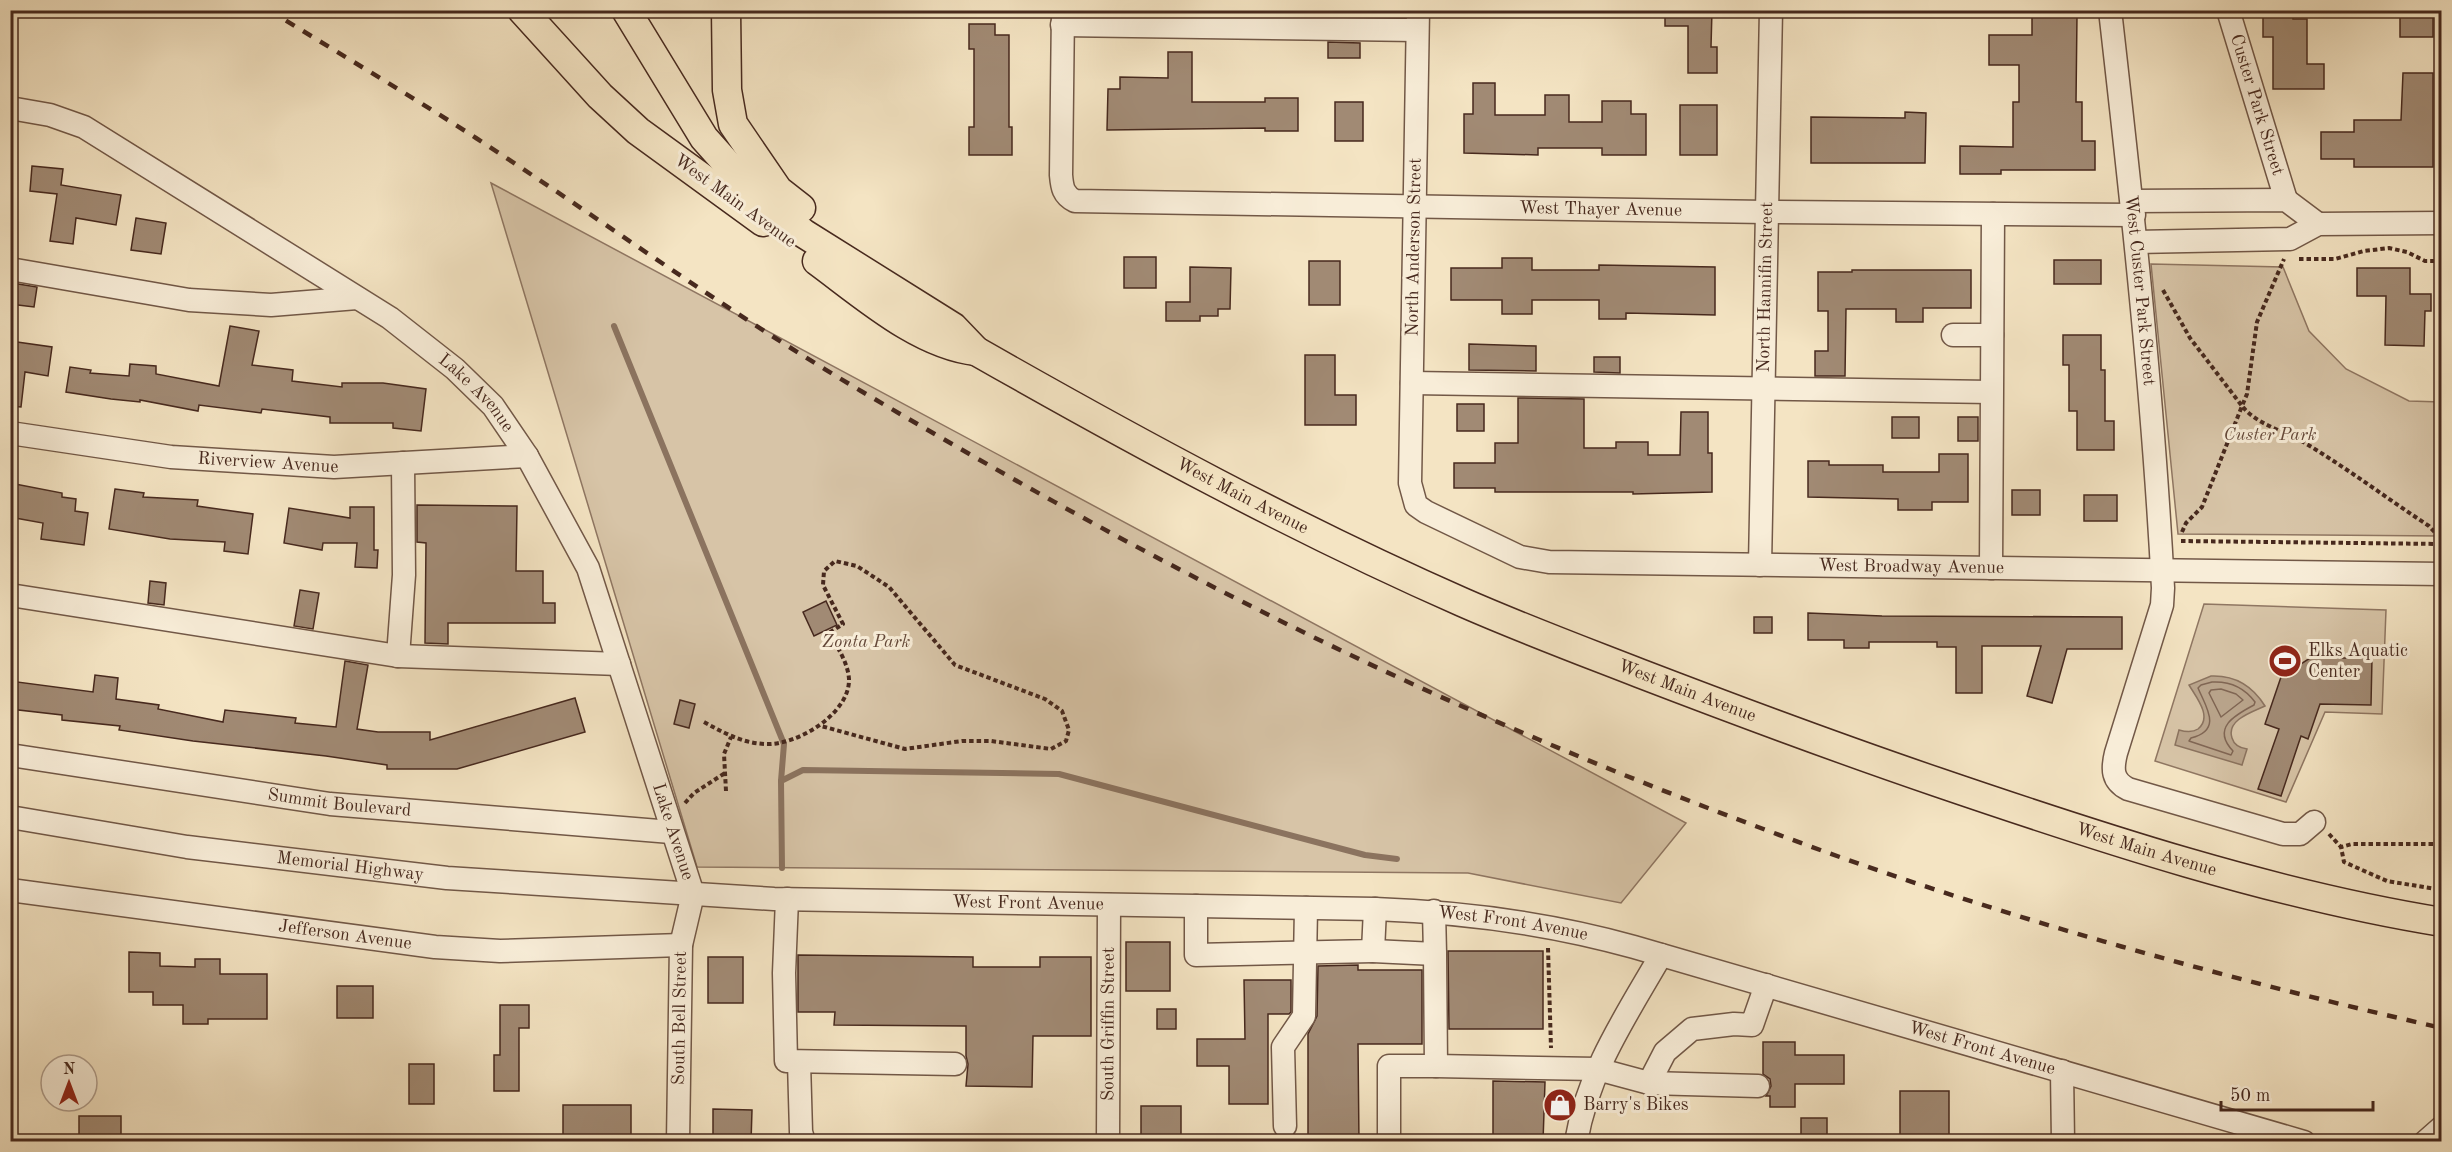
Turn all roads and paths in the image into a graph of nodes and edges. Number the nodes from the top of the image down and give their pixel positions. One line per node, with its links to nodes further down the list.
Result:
1 (522, 10): 27 (main road, West Main Avenue)
2 (626, 10): 23 (main road, West Main Avenue)
3 (726, 10): 23 (main road)
4 (1771, 10): 13 (street, North Hannifin Street)
5 (2110, 10): 12 (street, West Custer Park Street)
6 (2228, 10): 10 (street, Custer Park Street)
7 (1063, 18): 8 (street); 11 (street, West Thayer Avenue)
8 (1418, 20): 11 (street, North Anderson Street)
9 (10, 108): 24 (street, Lake Avenue)
10 (2286, 200): 12 (street, West Thayer Avenue); 16 (street)
11 (1415, 207): 13 (street, West Thayer Avenue); 28 (street, North Anderson Street)
12 (2133, 208): 14 (street, West Thayer Avenue); 17 (street, West Custer Park Street)
13 (1766, 212): 14 (street, West Thayer Avenue); 29 (street, North Hannifin Street)
14 (1993, 214): 26 (street)
15 (2442, 223): 16 (street)
16 (2318, 224): 17 (street)
17 (2136, 242): 39 (street, West Custer Park Street)
18 (2272, 259): 19 (path)
19 (2284, 259): 20 (path); 31 (path)
20 (2442, 261)
21 (10, 269): 24 (street)
22 (2161, 284): 31 (path)
23 (908, 297): 27 (main road, West Main Avenue)
24 (357, 298): 33 (street, Lake Avenue)
25 (1953, 335): 26 (street)
26 (1992, 335): 30 (street)
27 (976, 351): 64 (main road, West Main Avenue)
28 (1412, 383): 29 (street); 35 (street, North Anderson Street)
29 (1763, 389): 30 (street); 37 (street, North Hannifin Street)
30 (1991, 392): 38 (street)
31 (2242, 406): 36 (path); 36 (path)
32 (10, 433): 34 (street, Riverview Avenue)
33 (527, 456): 34 (street, Riverview Avenue); 43 (street, Lake Avenue)
34 (402, 463): 42 (street)
35 (1410, 483): 37 (street, West Broadway Avenue)
36 (2442, 542)
37 (1760, 565): 38 (street, West Broadway Avenue)
38 (1991, 568): 39 (street, West Broadway Avenue)
39 (2162, 570): 40 (street, West Broadway Avenue); 52 (street, West Custer Park Street)
40 (2442, 574)
41 (10, 595): 42 (street)
42 (398, 657): 43 (street)
43 (619, 664): 53 (street, Lake Avenue)
44 (704, 722): 46 (path)
45 (821, 726): 45 (path); 46 (path)
46 (731, 736): 48 (path)
47 (10, 755): 53 (street, Summit Boulevard)
48 (725, 773): 49 (path); 50 (path)
49 (726, 791)
50 (684, 805)
51 (10, 817): 57 (street, Memorial Highway)
52 (2314, 822)
53 (671, 832): 57 (street, Lake Avenue)
54 (2433, 844): 56 (path)
55 (10, 890): 66 (street, Jefferson Avenue)
56 (2442, 890)
57 (693, 894): 58 (street, West Front Avenue); 66 (street, South Bell Street)
58 (787, 899): 59 (street, West Front Avenue); 73 (street)
59 (1109, 905): 60 (street, West Front Avenue); 85 (street, South Griffin Street)
60 (1197, 906): 61 (street, West Front Avenue); 68 (street)
61 (1306, 908): 62 (street, West Front Avenue); 68 (street)
62 (1375, 909): 63 (street, West Front Avenue); 67 (street)
63 (1434, 911): 65 (street, West Front Avenue); 69 (street)
64 (2442, 922)
65 (1552, 926): 70 (street, West Front Avenue); 72 (path)
66 (681, 945): 83 (street, South Bell Street)
67 (1373, 951): 68 (street); 69 (street)
68 (1304, 953): 80 (street)
69 (1435, 954): 75 (street)
70 (1661, 955): 71 (street, West Front Avenue); 76 (street)
71 (1766, 986): 77 (street, West Front Avenue); 78 (street)
72 (1551, 1049)
73 (799, 1062): 74 (street); 84 (street)
74 (955, 1064)
75 (1436, 1066): 76 (street); 82 (street)
76 (1597, 1068): 78 (street); 86 (street)
77 (2062, 1071): 87 (street); 88 (street, West Front Avenue)
78 (1649, 1083): 79 (street)
79 (1758, 1086)
80 (1285, 1126)
81 (2442, 1127): 89 (street)
82 (1389, 1135)
83 (678, 1142)
84 (804, 1142)
85 (1107, 1142)
86 (1576, 1142)
87 (2063, 1142)
88 (2304, 1142)
89 (2425, 1142)

